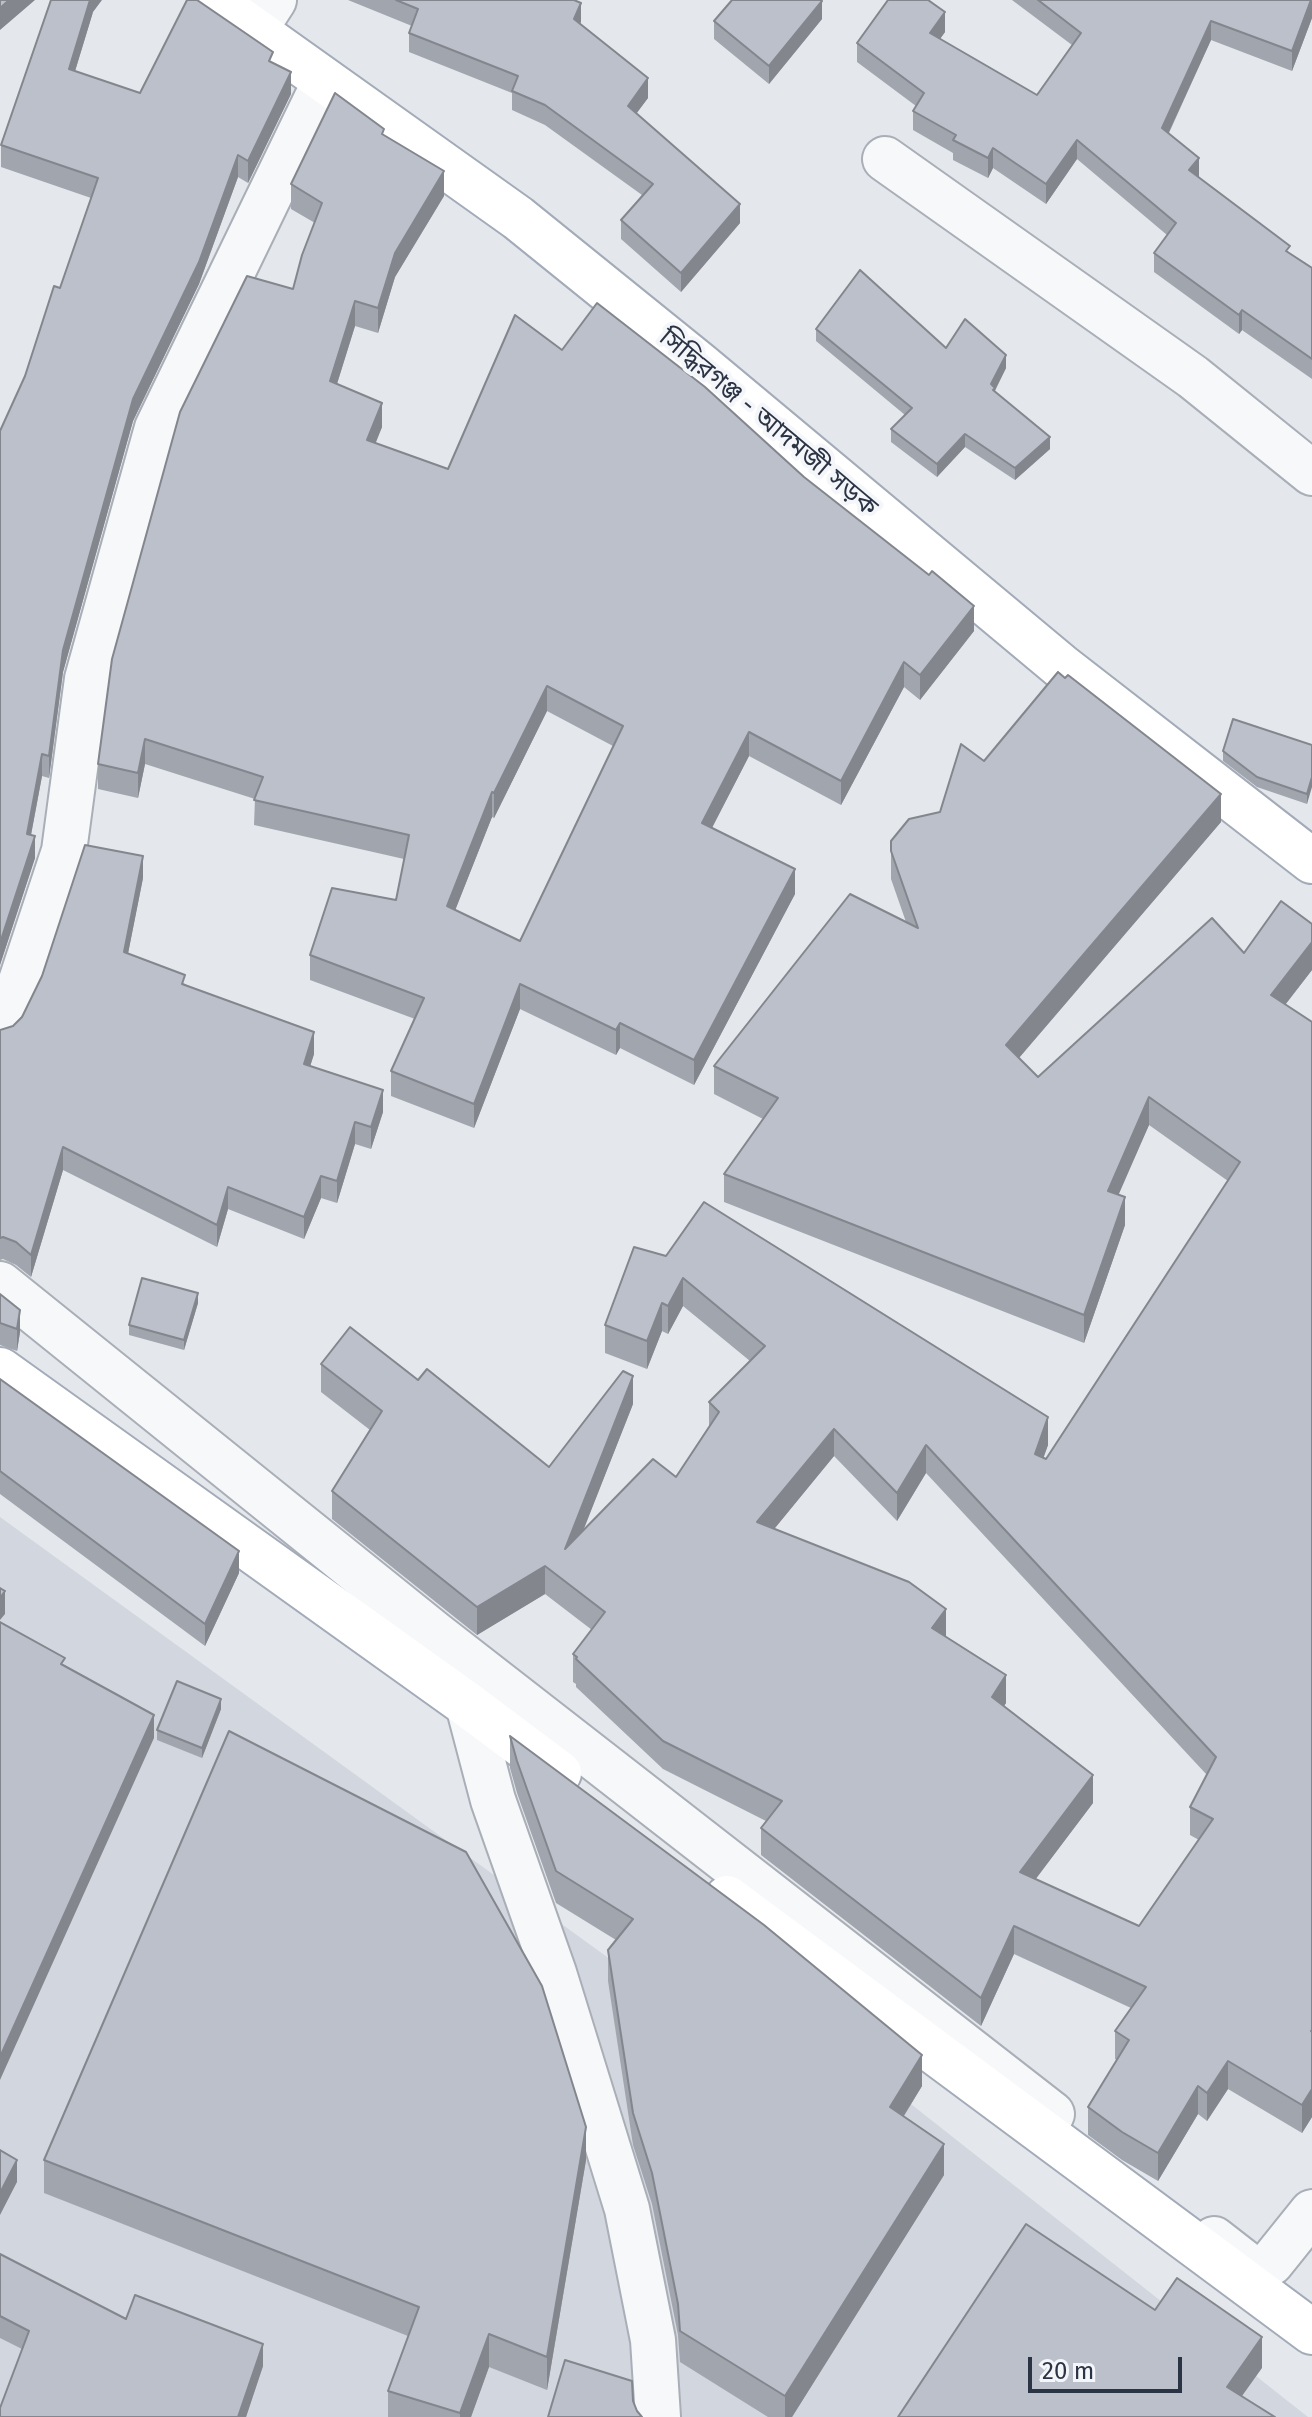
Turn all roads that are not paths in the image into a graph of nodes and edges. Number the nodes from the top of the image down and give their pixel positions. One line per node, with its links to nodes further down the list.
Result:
1 (212, 0): 2 (main road, সিদ্ধিরগঞ্জ - আদমজী সড়ক)
2 (264, 15): 3 (main road, সিদ্ধিরগঞ্জ - আদমজী সড়ক)
3 (325, 81): 6 (main road, সিদ্ধিরগঞ্জ - আদমজী সড়ক); 7 (street)
4 (885, 159): 5 (street)
5 (1312, 473)
6 (1312, 861)
7 (0, 1027)
8 (0, 1284): 11 (street)
9 (0, 1370): 10 (main road)
10 (468, 1705): 12 (main road); 13 (street)
11 (1312, 2212)
12 (1312, 2332)
13 (658, 2417)

